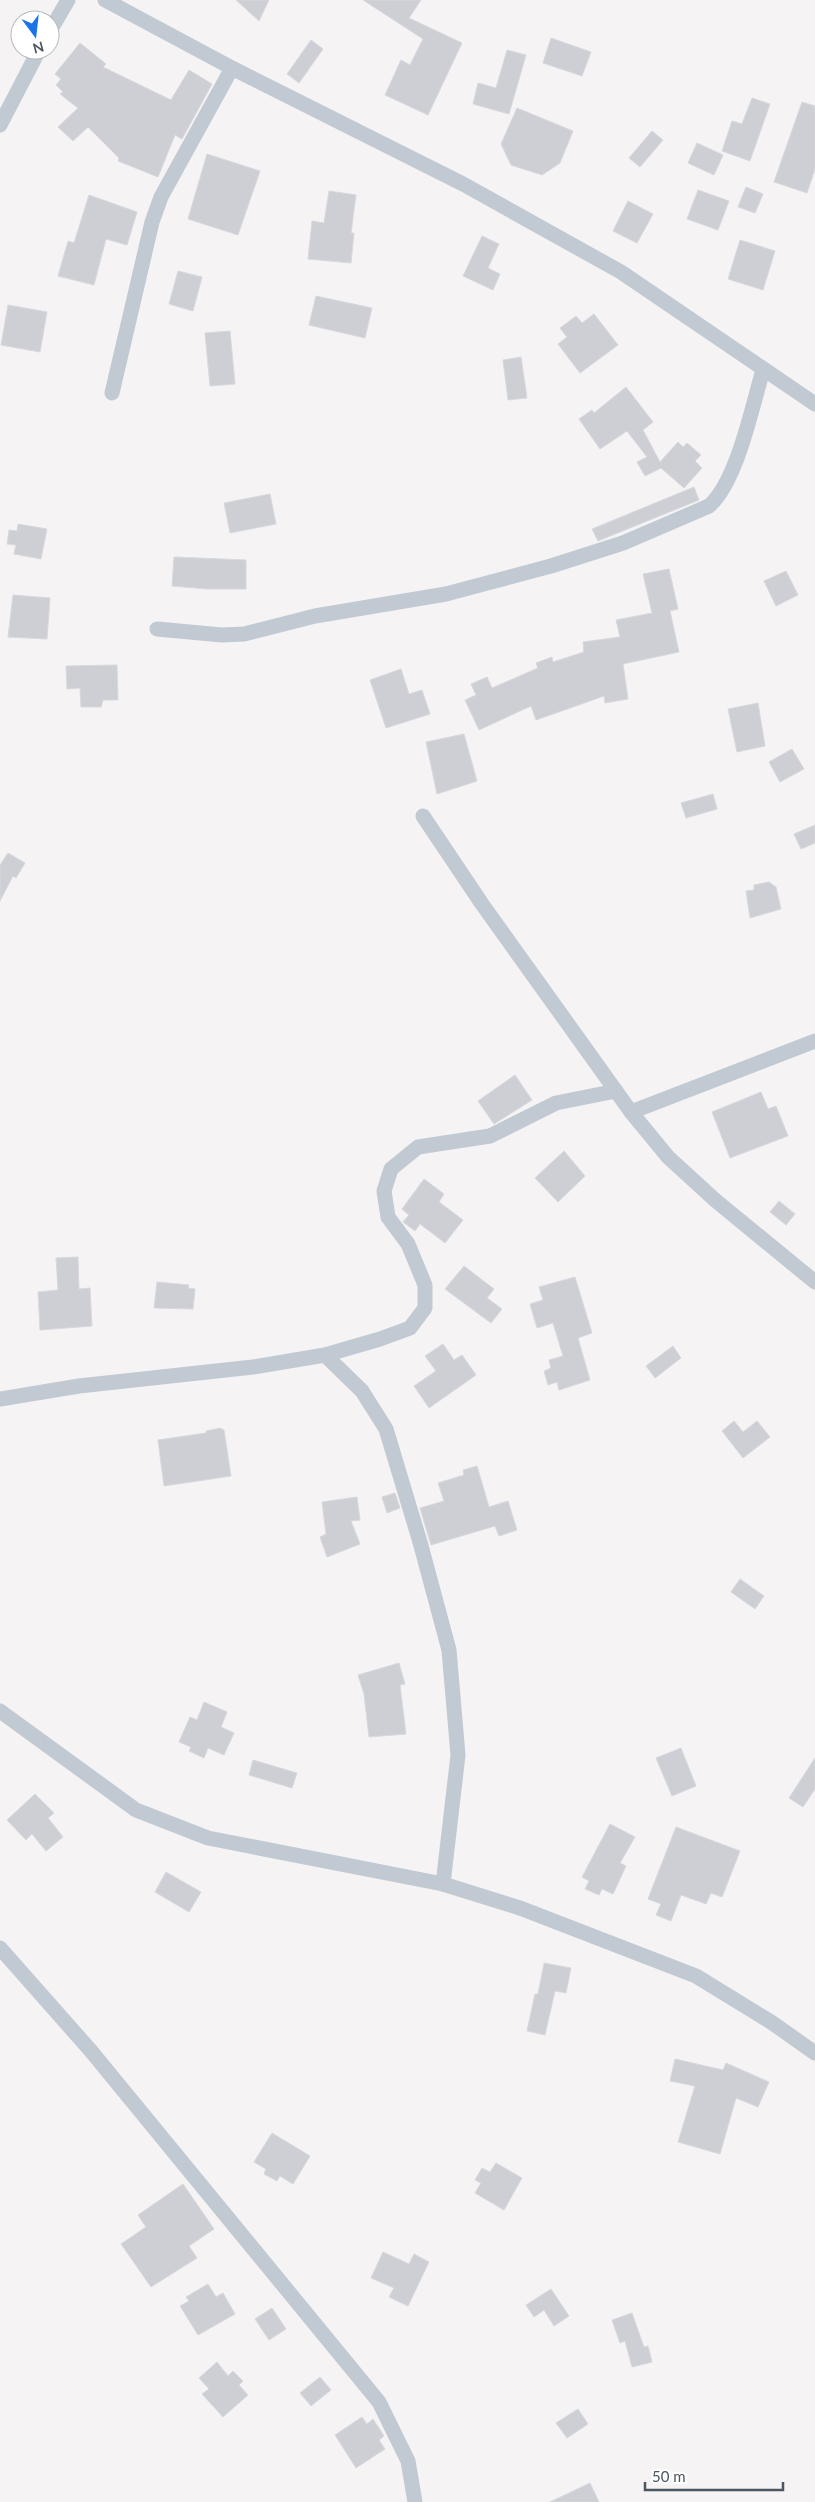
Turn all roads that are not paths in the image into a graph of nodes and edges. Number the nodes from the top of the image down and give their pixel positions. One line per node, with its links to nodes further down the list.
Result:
1 (68, 0): 3 (street)
2 (105, 0): 5 (street)
3 (60, 14)
4 (35, 60): 6 (street)
5 (232, 68): 7 (street); 8 (street)
6 (0, 126)
7 (763, 370): 9 (street); 10 (street)
8 (112, 393)
9 (815, 404)
10 (157, 629)
11 (423, 816): 13 (street)
12 (815, 1041): 14 (street)
13 (616, 1091): 14 (street); 16 (street)
14 (631, 1112): 15 (street)
15 (815, 1282)
16 (326, 1355): 17 (street); 19 (street)
17 (0, 1398)
18 (0, 1710): 19 (street)
19 (442, 1884): 21 (street)
20 (0, 1948): 22 (street)
21 (815, 2054)
22 (415, 2502)

